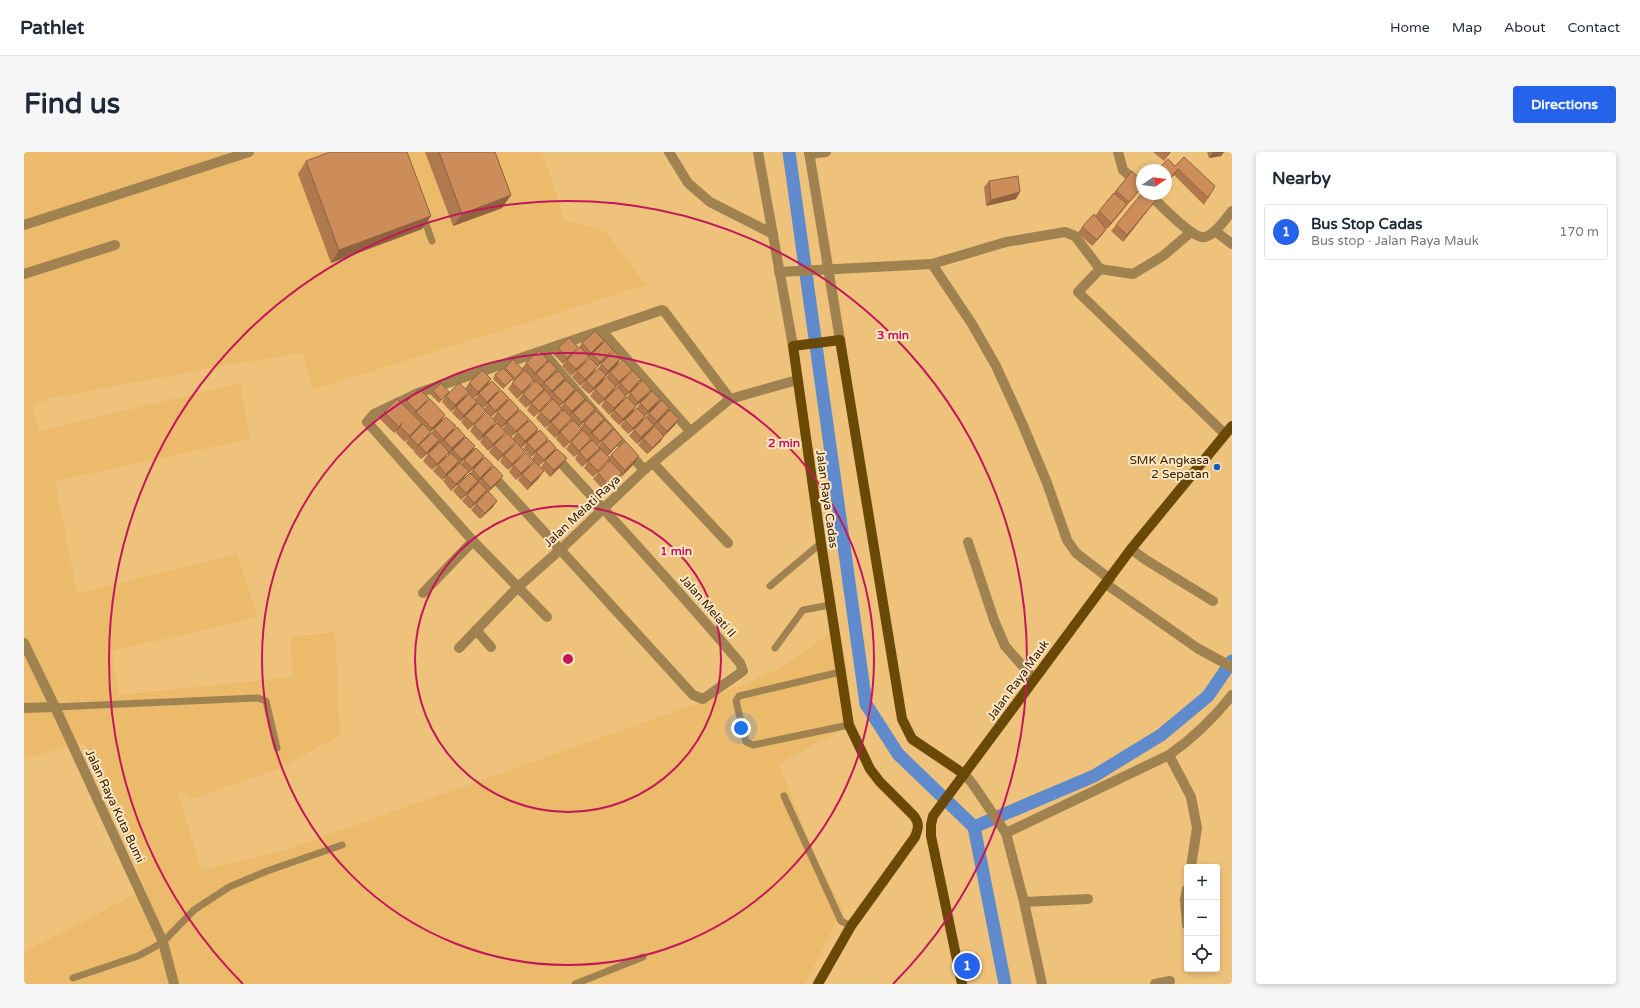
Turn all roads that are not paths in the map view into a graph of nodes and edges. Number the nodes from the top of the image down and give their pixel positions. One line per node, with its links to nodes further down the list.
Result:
1 (249, 152): 11 (street)
2 (669, 152): 14 (street)
3 (758, 152): 14 (street, Jalan Raya Cadas)
4 (826, 152): 6 (street)
5 (1118, 152): 7 (street)
6 (809, 153): 20 (street)
7 (1136, 182)
8 (1156, 200): 13 (street)
9 (421, 211): 15 (lane)
10 (1232, 211): 12 (street)
11 (24, 225)
12 (1215, 230): 13 (street); 16 (street)
13 (1191, 232): 19 (street)
14 (773, 234): 21 (street, Jalan Raya Cadas)
15 (432, 241)
16 (1232, 244)
17 (115, 245): 22 (street)
18 (932, 264): 19 (street); 20 (street); 43 (street)
19 (1100, 269): 33 (street)
20 (825, 270): 21 (street); 24 (street)
21 (779, 272): 25 (street, Jalan Raya Cadas)
22 (24, 274)
23 (602, 331): 26 (street); 29 (street); 31 (street)
24 (835, 341): 25 (main road); 64 (main road)
25 (798, 346): 27 (main road, Jalan Raya Cadas)
26 (542, 351): 35 (street); 37 (street)
27 (797, 380): 29 (street); 40 (main road, Jalan Raya Cadas)
28 (498, 396): 36 (street, Jalan Melati II)
29 (730, 399): 31 (street, Jalan Melati Raya)
30 (1232, 426): 33 (main road, Jalan Raya Mauk)
31 (690, 431): 34 (street, Jalan Melati Raya)
32 (455, 434): 41 (street)
33 (1225, 434): 42 (main road, Jalan Raya Mauk)
34 (653, 463): 35 (street, Jalan Melati Raya); 39 (street)
35 (644, 470): 36 (street, Jalan Melati Raya)
36 (604, 508): 41 (street, Jalan Melati Raya); 41 (street, Jalan Melati II)
37 (473, 541): 45 (street); 46 (street)
38 (968, 542): 57 (street)
39 (728, 543)
40 (821, 543): 44 (lane); 48 (main road, Jalan Raya Cadas)
41 (561, 549): 45 (street, Jalan Melati Raya)
42 (1131, 549): 43 (main road, Jalan Raya Mauk); 47 (street)
43 (1108, 581): 55 (street); 57 (main road, Jalan Raya Mauk)
44 (770, 586)
45 (518, 587): 49 (street); 50 (street, Jalan Melati Raya)
46 (423, 593)
47 (1213, 601)
48 (830, 605): 54 (lane); 56 (main road, Jalan Raya Cadas)
49 (547, 617)
50 (476, 630): 52 (street); 53 (street, Jalan Melati Raya)
51 (24, 643): 59 (street, Jalan Raya Kuta Bumi)
52 (491, 647)
53 (459, 648)
54 (775, 648)
55 (1232, 667)
56 (840, 672): 61 (main road, Jalan Raya Cadas); 61 (lane)
57 (1034, 679): 64 (main road, Jalan Raya Mauk)
58 (1232, 695): 63 (street)
59 (55, 707): 60 (street); 62 (lane); 72 (street, Jalan Raya Kuta Bumi)
60 (24, 708)
61 (849, 724): 71 (main road, Jalan Raya Cadas)
62 (277, 748)
63 (1169, 756): 66 (street); 68 (street)
64 (962, 779): 66 (street); 79 (main road, Jalan Raya Mauk)
65 (784, 796): 71 (lane)
66 (1006, 833): 70 (street)
67 (342, 845): 72 (lane)
68 (1191, 864)
69 (1088, 899): 70 (street)
70 (1024, 902): 80 (street)
71 (851, 926): 78 (main road)
72 (163, 942): 74 (lane); 76 (street, Jalan Raya Kuta Bumi)
73 (643, 957): 77 (lane)
74 (73, 978)
75 (1170, 981): 81 (street)
76 (174, 984)
77 (575, 984)
78 (818, 984)
79 (962, 984)
80 (1042, 984)
81 (1155, 984)

